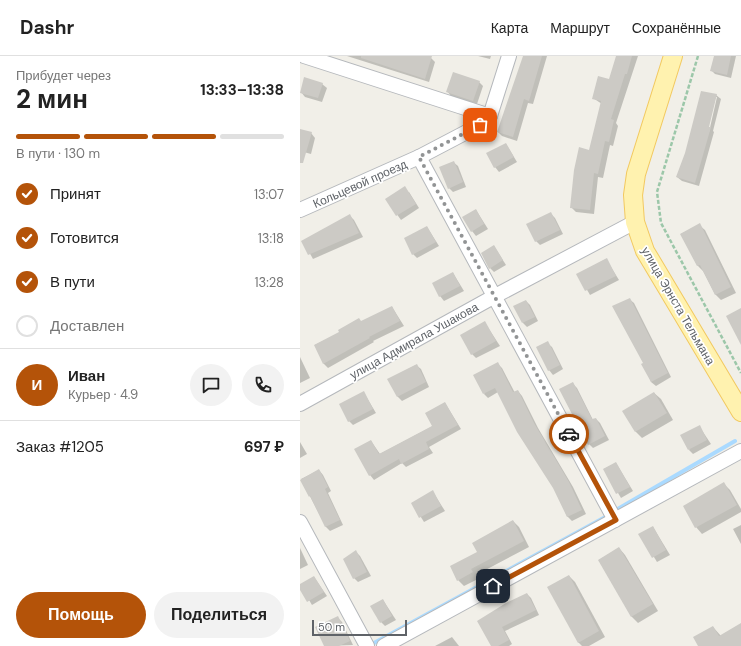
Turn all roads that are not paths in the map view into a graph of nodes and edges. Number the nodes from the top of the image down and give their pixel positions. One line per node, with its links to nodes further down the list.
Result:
1 (304, 56): 4 (street)
2 (509, 56): 4 (street)
3 (674, 56): 7 (main road, улица Эрнста Тельмана)
4 (490, 116): 5 (street, Кольцевой проезд)
5 (419, 157): 6 (street, Кольцевой проезд); 8 (street)
6 (300, 210)
7 (635, 222): 8 (street, улица Адмирала Ушакова); 10 (main road, улица Эрнста Тельмана)
8 (495, 296): 9 (street, улица Адмирала Ушакова); 12 (street)
9 (300, 404)
10 (741, 412)
11 (741, 451): 12 (street)
12 (616, 520): 15 (street)
13 (300, 522): 14 (street)
14 (367, 646)
15 (384, 646)

